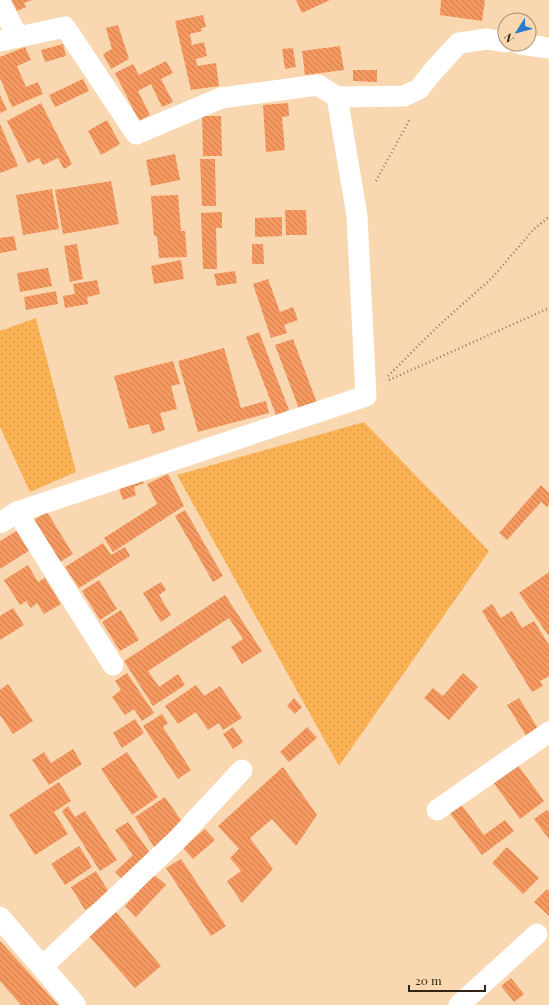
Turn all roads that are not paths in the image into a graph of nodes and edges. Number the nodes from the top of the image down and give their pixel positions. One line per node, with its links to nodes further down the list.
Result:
1 (0, 3): 3 (street)
2 (549, 31): 5 (street)
3 (9, 39): 6 (street)
4 (497, 41): 6 (street)
5 (537, 43)
6 (337, 97): 7 (street)
7 (8, 517): 8 (street)
8 (113, 665)
9 (549, 732): 11 (street)
10 (242, 770): 14 (street)
11 (437, 810)
12 (0, 918): 14 (street)
13 (537, 934): 16 (street)
14 (42, 967): 15 (street)
15 (75, 1005)
16 (459, 1005)

